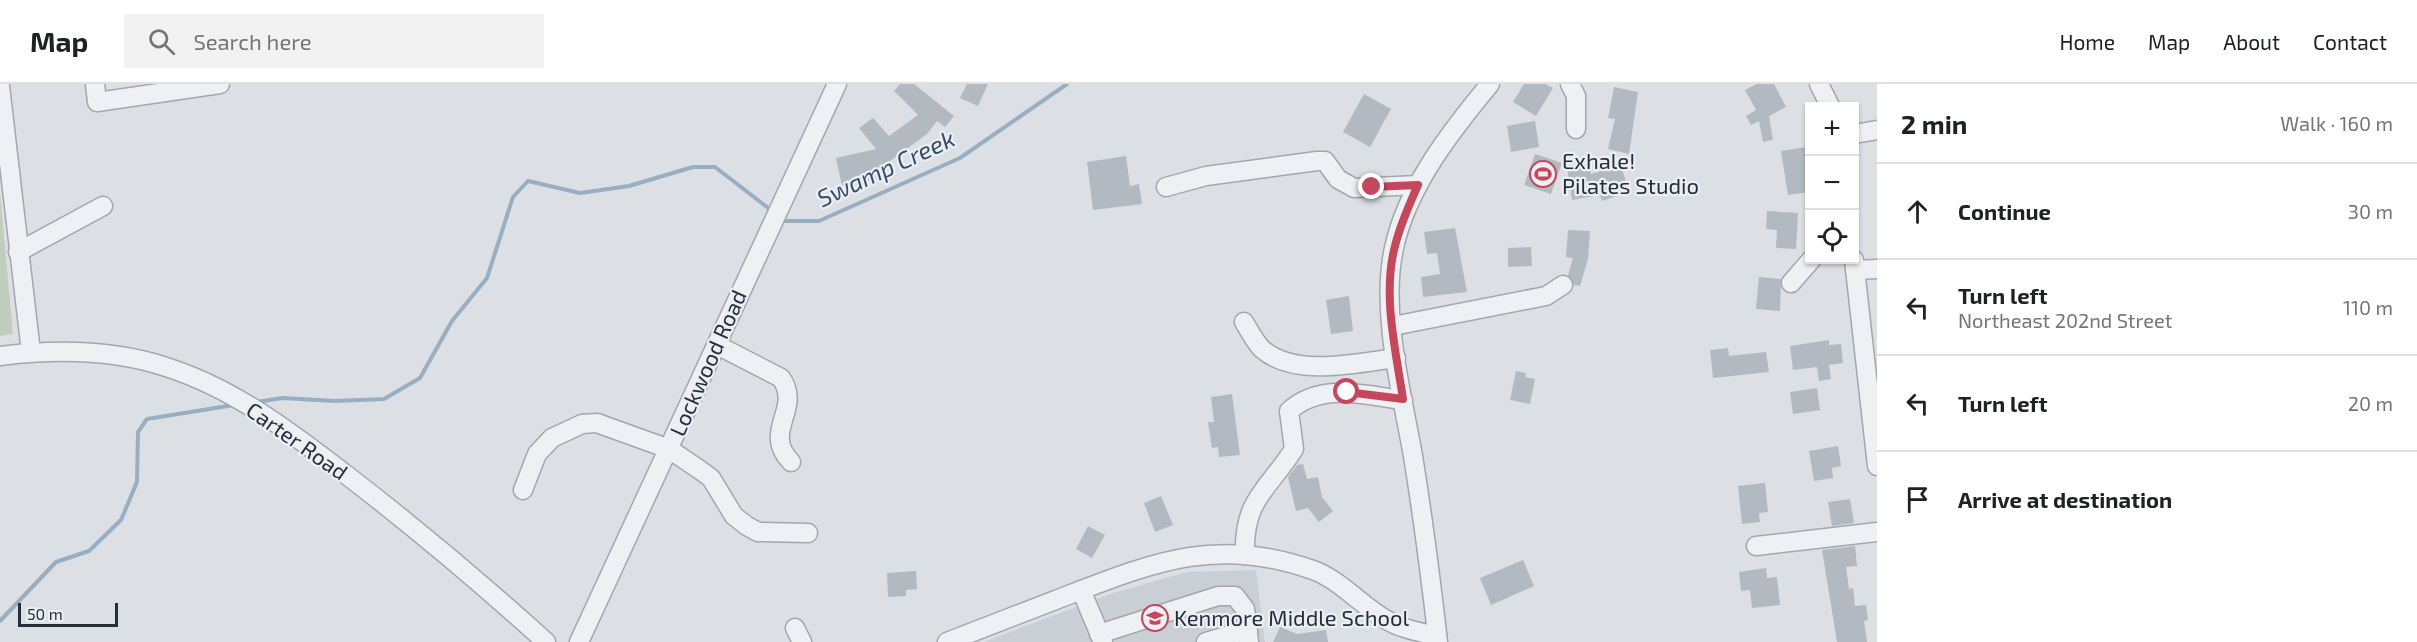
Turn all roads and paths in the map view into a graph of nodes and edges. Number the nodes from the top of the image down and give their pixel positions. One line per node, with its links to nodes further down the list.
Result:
1 (95, 84): 2 (street)
2 (220, 84)
3 (837, 84): 23 (street, Lockwood Road)
4 (1490, 84): 12 (street)
5 (1570, 84): 9 (street)
6 (1819, 84): 8 (street)
7 (0, 86): 15 (street)
8 (1828, 102)
9 (1576, 129)
10 (1877, 130): 11 (street)
11 (1859, 133)
12 (1418, 185): 13 (street); 22 (street)
13 (1166, 187)
14 (103, 206): 15 (street)
15 (18, 252): 24 (street)
16 (1808, 264): 19 (street)
17 (1854, 265): 18 (street); 27 (street)
18 (1877, 269)
19 (1791, 283)
20 (1563, 285): 22 (street)
21 (1244, 322): 26 (street)
22 (1393, 326): 26 (street)
23 (717, 345): 29 (street, Lockwood Road); 30 (street)
24 (31, 352): 25 (street, Carter Road); 41 (street, Carter Road)
25 (0, 356)
26 (1396, 357): 28 (street)
27 (1873, 390): 31 (street)
28 (1403, 399): 36 (street); 40 (street)
29 (669, 449): 32 (street); 34 (street); 42 (street, Lockwood Road)
30 (791, 462)
31 (1877, 466)
32 (523, 490)
33 (1877, 532): 35 (street)
34 (808, 533)
35 (1756, 546)
36 (1245, 555): 37 (street); 40 (street)
37 (1081, 590): 39 (street); 43 (street)
38 (1249, 636): 39 (street); 44 (street)
39 (1101, 638)
40 (1438, 639)
41 (546, 642)
42 (579, 642)
43 (947, 642)
44 (1206, 642)

